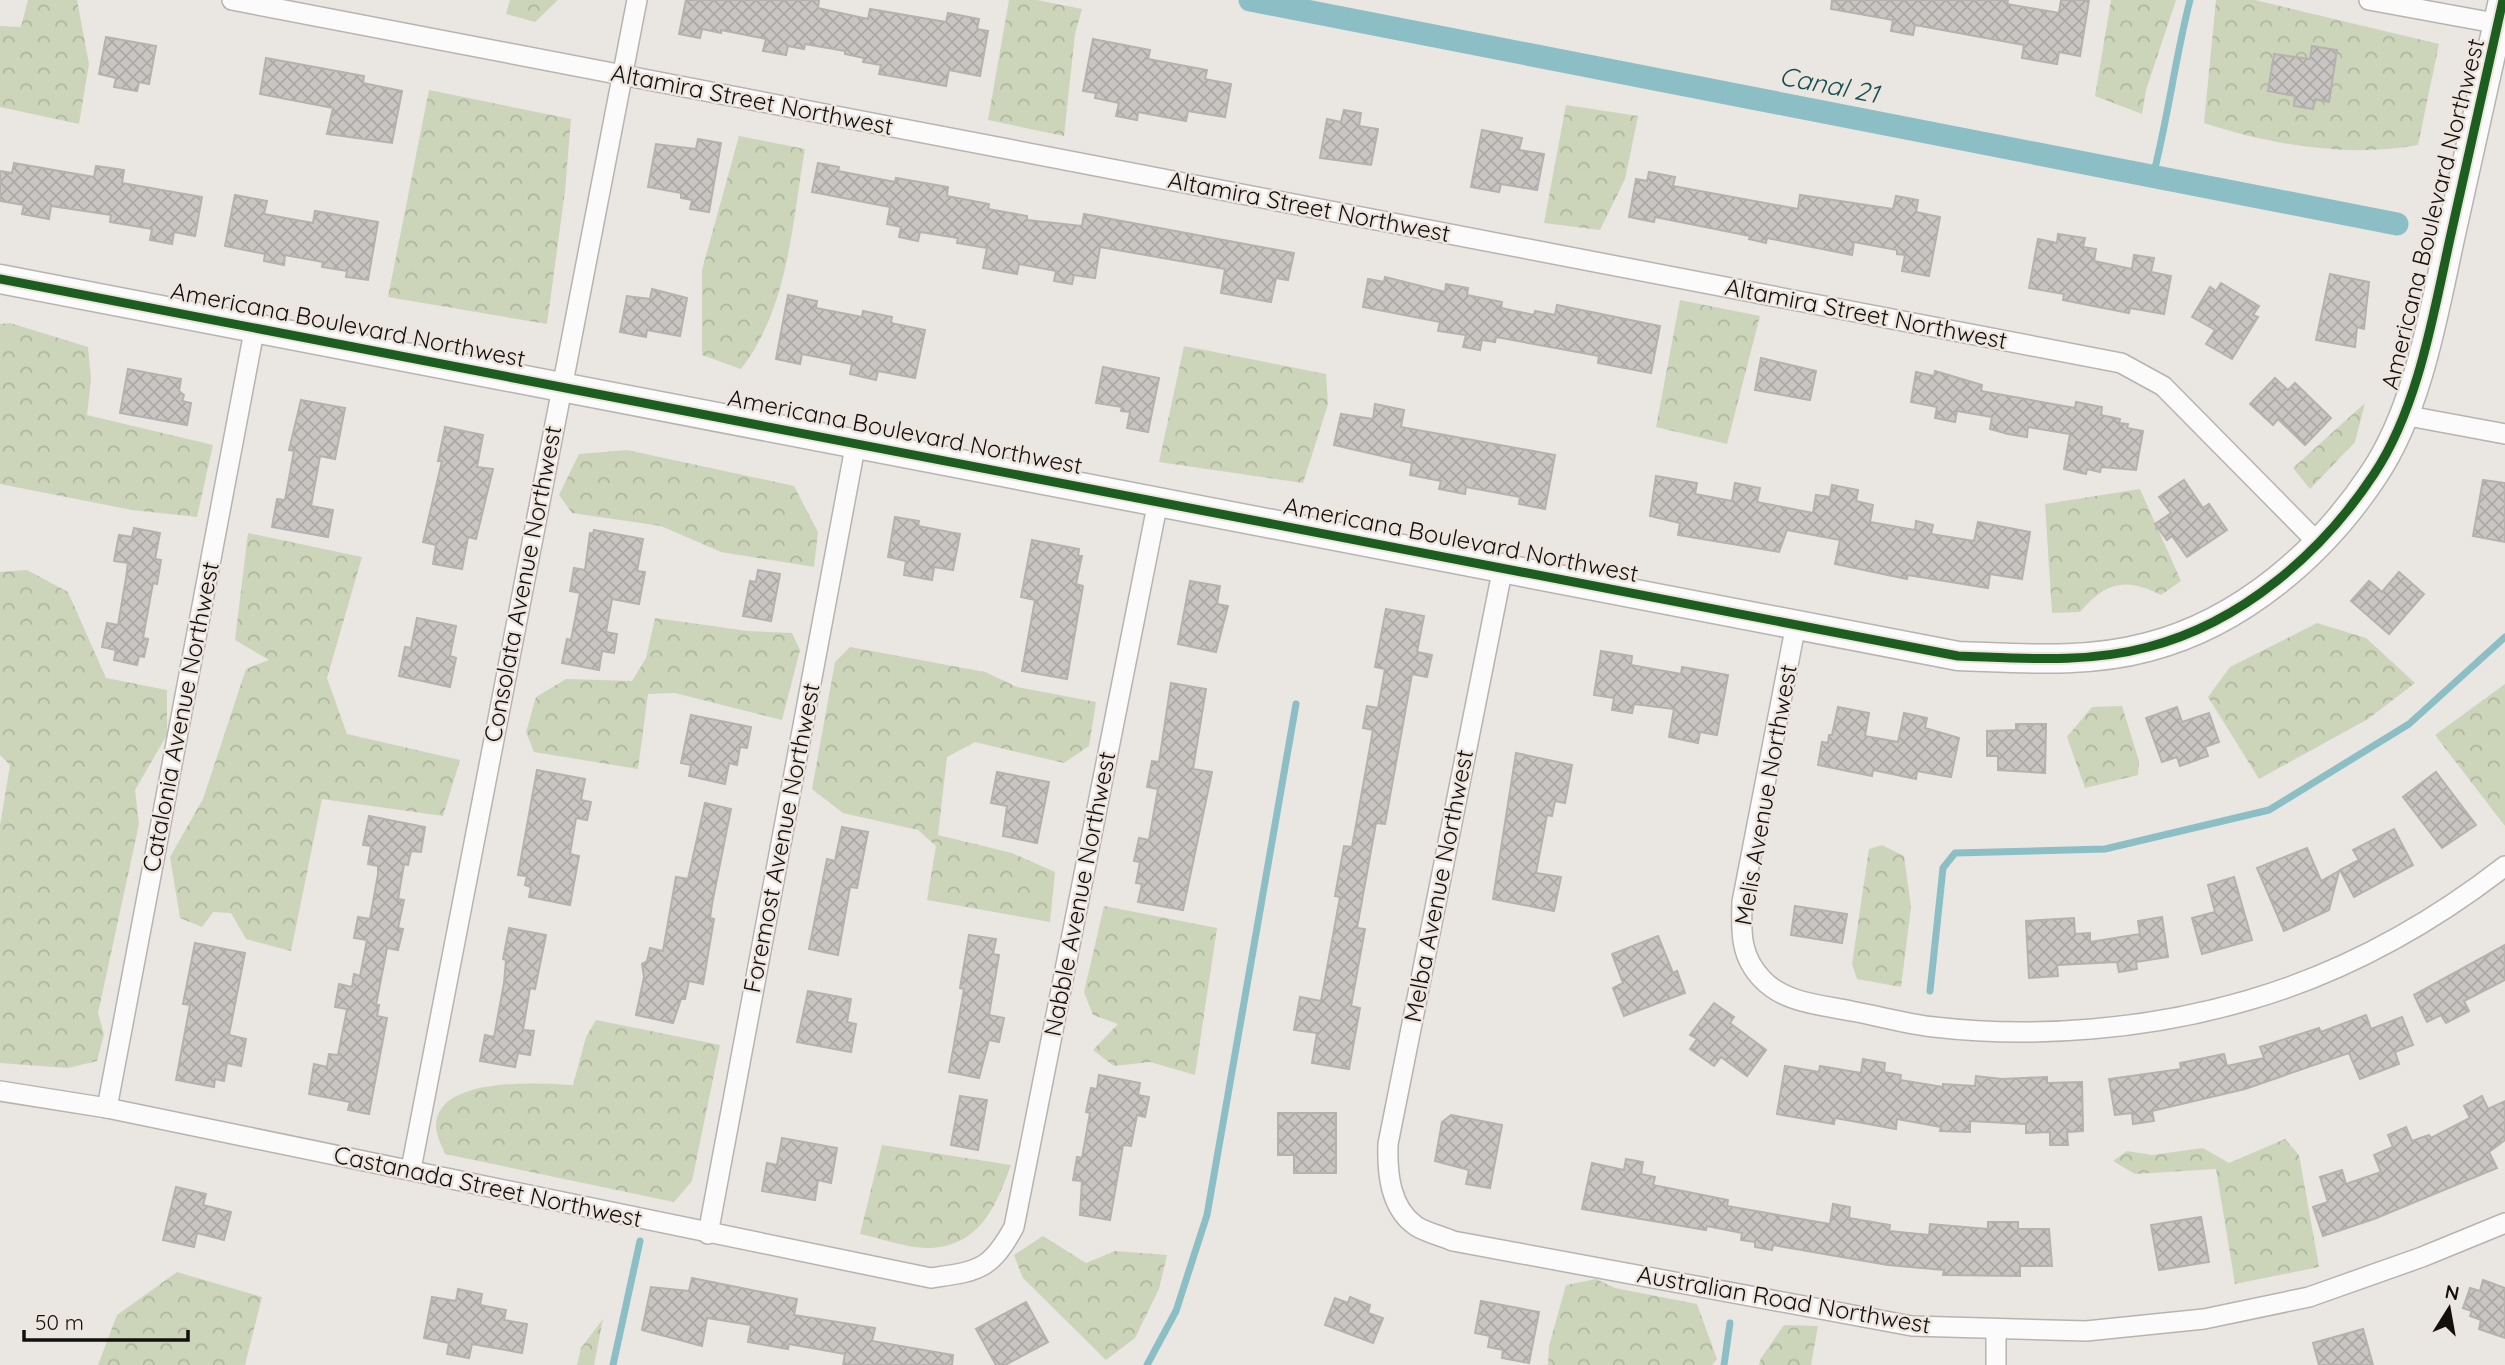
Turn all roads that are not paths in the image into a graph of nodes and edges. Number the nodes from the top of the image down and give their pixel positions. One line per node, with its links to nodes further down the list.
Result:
1 (232, 0): 5 (street, Altamira Street Northwest)
2 (637, 0): 5 (street, Consolata Avenue Northwest)
3 (2369, 0): 4 (street)
4 (2502, 16): 9 (street, Americana Boulevard Northwest)
5 (622, 75): 8 (street, Consolata Avenue Northwest); 13 (street, Altamira Street Northwest)
6 (0, 279): 7 (street, Americana Boulevard Northwest)
7 (255, 326): 8 (street, Americana Boulevard Northwest); 18 (street, Catalonia Avenue Northwest)
8 (560, 386): 11 (street, Americana Boulevard Northwest); 19 (street, Consolata Avenue Northwest)
9 (2403, 415): 10 (street); 13 (street, Americana Boulevard Northwest)
10 (2505, 434)
11 (856, 442): 12 (street, Americana Boulevard Northwest); 22 (street, Foremost Avenue Northwest)
12 (1158, 501): 14 (street, Americana Boulevard Northwest); 23 (street, Nabble Avenue Northwest)
13 (2319, 544): 15 (street, Americana Boulevard Northwest)
14 (1503, 567): 15 (street, Americana Boulevard Northwest); 20 (street, Melba Avenue Northwest)
15 (1796, 624): 16 (street, Melis Avenue Northwest)
16 (2505, 866)
17 (0, 1091): 18 (street, Castanada Street Northwest)
18 (107, 1108): 19 (street, Castanada Street Northwest)
19 (411, 1170): 22 (street, Castanada Street Northwest)
20 (1398, 1205): 24 (street, Australian Road Northwest)
21 (2505, 1223): 24 (street, Australian Road Northwest)
22 (708, 1234): 23 (street, Castanada Street Northwest)
23 (975, 1271)
24 (1996, 1331): 25 (street)
25 (1996, 1365)

